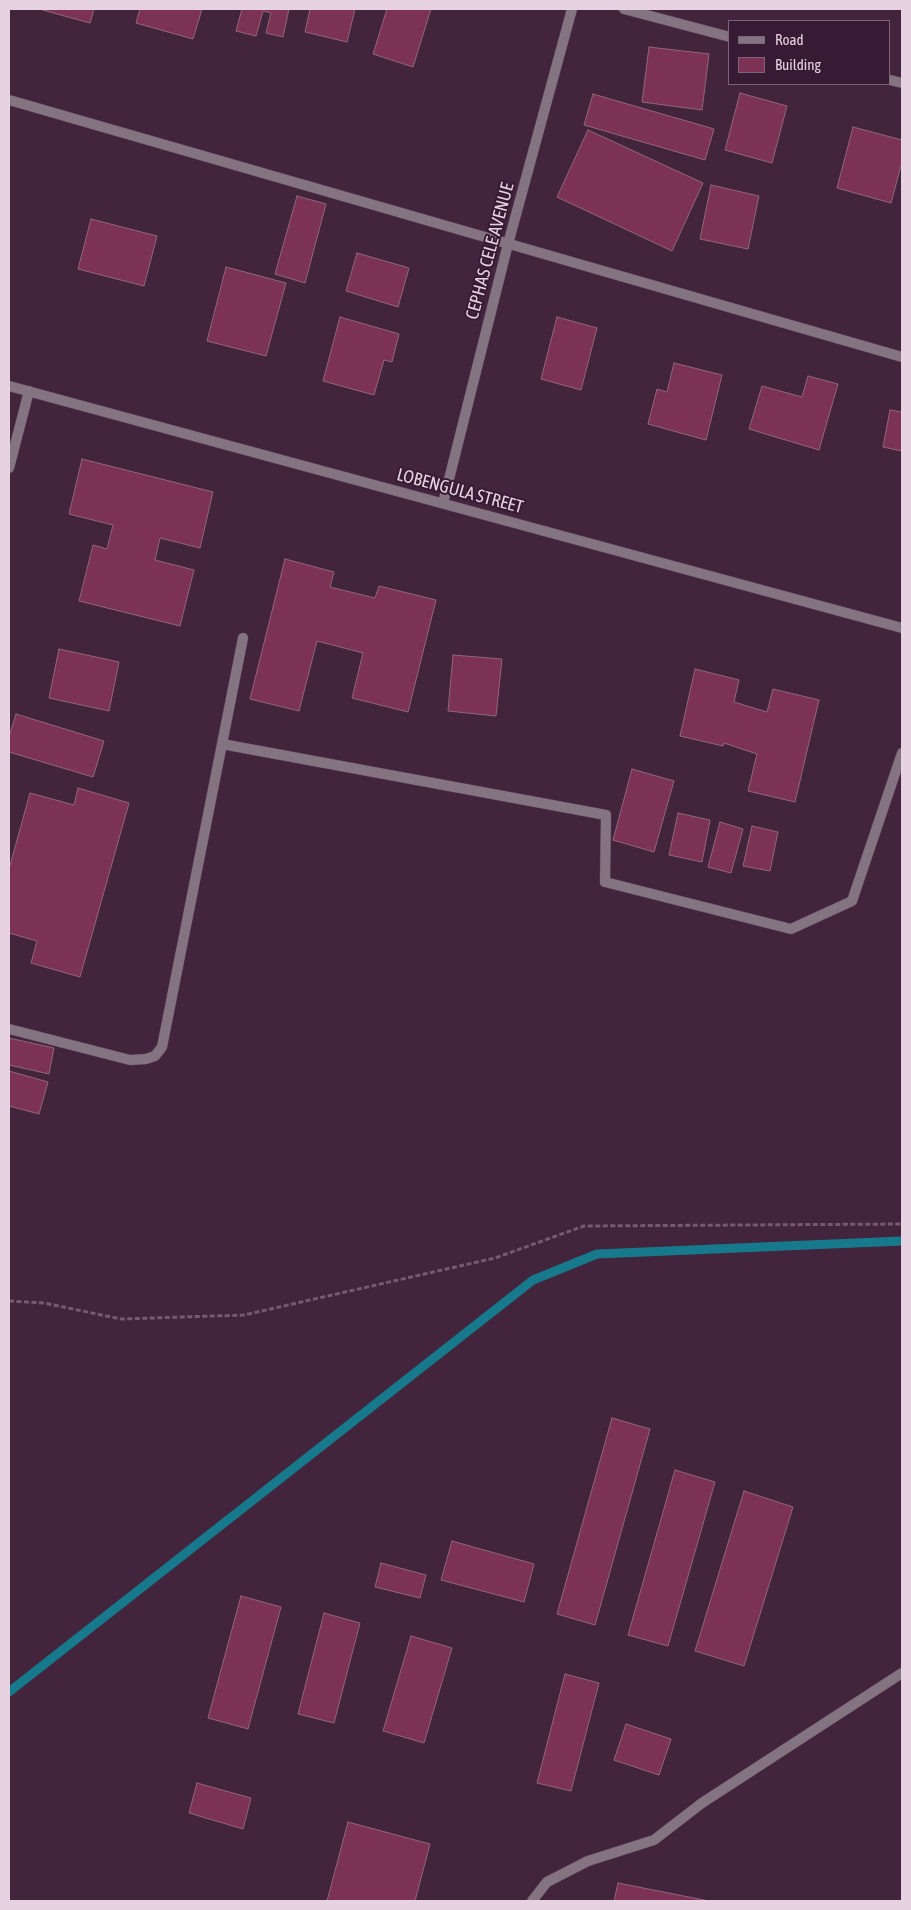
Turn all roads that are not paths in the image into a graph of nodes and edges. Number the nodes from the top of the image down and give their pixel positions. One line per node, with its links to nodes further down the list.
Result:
1 (572, 9): 5 (street, CEPHAS CELE AVENUE)
2 (624, 9): 3 (street)
3 (728, 36)
4 (9, 100): 5 (street)
5 (508, 244): 6 (street); 10 (street, CEPHAS CELE AVENUE)
6 (902, 357)
7 (9, 386): 8 (street, LOBENGULA STREET)
8 (29, 391): 9 (street); 10 (street, LOBENGULA STREET)
9 (9, 468)
10 (443, 503): 11 (street, LOBENGULA STREET)
11 (902, 628)
12 (243, 638): 13 (street)
13 (222, 744): 14 (street); 15 (street)
14 (902, 753)
15 (9, 1029)
16 (902, 1673): 17 (street)
17 (532, 1901)

